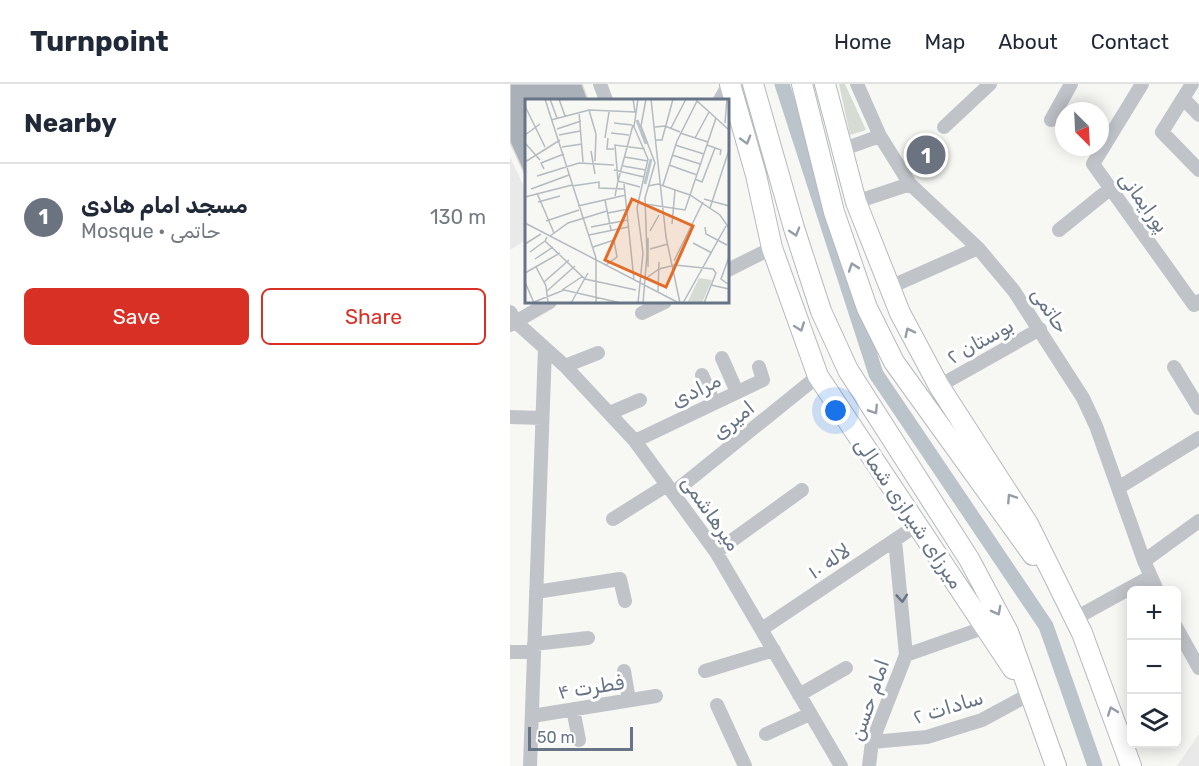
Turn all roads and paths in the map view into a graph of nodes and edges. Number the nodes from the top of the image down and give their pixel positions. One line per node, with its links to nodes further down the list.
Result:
1 (600, 84): 12 (street)
2 (729, 84): 13 (street); 24 (main road, میرزای شیرازی شمالی, one-way to 24)
3 (753, 84): 79 (main road, میرزای شیرازی شمالی, one-way to 79)
4 (802, 84): 63 (main road, one-way to 4)
5 (857, 84): 17 (street, حاتمی)
6 (990, 84): 16 (street)
7 (1071, 84): 15 (street)
8 (1142, 84): 21 (street, پورایمانی)
9 (1192, 84): 11 (street)
10 (824, 87): 18 (main road)
11 (1183, 98): 14 (street); 19 (street)
12 (606, 99)
13 (721, 99)
14 (1199, 115)
15 (1051, 120)
16 (944, 127)
17 (880, 136): 18 (street); 20 (street, حاتمی)
18 (841, 150): 22 (main road)
19 (1199, 170)
20 (910, 184): 22 (street); 25 (street, حاتمی)
21 (1111, 188): 23 (street); 28 (street, پورایمانی)
22 (856, 202): 27 (main road)
23 (1059, 230)
24 (772, 248): 26 (street); 41 (main road, میرزای شیرازی شمالی, one-way to 41)
25 (978, 248): 27 (street); 33 (street, حاتمی)
26 (729, 270)
27 (890, 287): 42 (main road, one-way to 27)
28 (1199, 301)
29 (548, 303): 32 (street)
30 (664, 303): 31 (street)
31 (642, 313)
32 (512, 320): 34 (street, میرهاشمی)
33 (1040, 329): 42 (street, بوستان ۲); 52 (street, حاتمی)
34 (545, 348): 37 (street, میرهاشمی); 49 (street)
35 (598, 353): 37 (street)
36 (722, 358): 43 (street)
37 (565, 366): 47 (street, میرهاشمی)
38 (759, 367): 43 (street, مرادی)
39 (1174, 367): 46 (street)
40 (702, 375): 45 (street)
41 (818, 376): 53 (street, امیری); 57 (main road, میرزای شیرازی شمالی)
42 (939, 386): 63 (main road, one-way to 42)
43 (736, 392): 45 (street, مرادی)
44 (640, 400): 47 (street)
45 (714, 403): 51 (street, مرادی)
46 (1199, 408)
47 (610, 413): 51 (street, میرهاشمی)
48 (510, 417): 49 (street)
49 (542, 418): 64 (street)
50 (1199, 438): 52 (street)
51 (635, 441): 53 (street, میرهاشمی)
52 (1118, 488): 60 (street, حاتمی)
53 (670, 489): 55 (street, امیری); 59 (street, میرهاشمی)
54 (802, 490): 59 (street)
55 (613, 519)
56 (1199, 521): 60 (street)
57 (917, 525): 58 (street, لاله ۱۰); 67 (main road, میرزای شیرازی شمالی)
58 (895, 540): 68 (street, لاله ۱۰); 74 (street, امام حسن, one-way to 74)
59 (716, 552): 68 (street, میرهاشمی)
60 (1144, 561): 61 (street, حاتمی)
61 (1150, 577): 62 (street, حاتمی); 66 (street)
62 (1154, 586)
63 (1057, 587): 66 (main road)
64 (536, 592): 65 (street); 71 (street)
65 (625, 601)
66 (1074, 619): 95 (main road, one-way to 66)
67 (986, 627): 74 (street); 79 (main road, میرزای شیرازی شمالی)
68 (762, 629): 72 (street, میرهاشمی)
69 (1181, 635): 75 (street)
70 (588, 638): 71 (street)
71 (534, 648): 73 (street); 86 (street)
72 (774, 650): 78 (street); 80 (street, میرهاشمی)
73 (510, 652)
74 (906, 655): 89 (street, امام حسن)
75 (1197, 662)
76 (846, 668): 80 (street)
77 (624, 671): 82 (street)
78 (705, 672)
79 (1030, 694): 89 (street, سادات ۲); 94 (main road, میرزای شیرازی شمالی)
80 (799, 695): 85 (street, میرهاشمی)
81 (656, 696): 82 (street, فطرت ۴)
82 (629, 700): 84 (street, فطرت ۴)
83 (717, 705): 91 (street)
84 (573, 709): 86 (street, فطرت ۴); 88 (street)
85 (810, 714): 87 (street); 92 (street, میرهاشمی)
86 (532, 716): 90 (street)
87 (766, 734)
88 (579, 740)
89 (872, 742): 93 (street, امام حسن)
90 (530, 766)
91 (745, 766)
92 (841, 766)
93 (869, 766)
94 (1056, 766)
95 (1131, 766)

